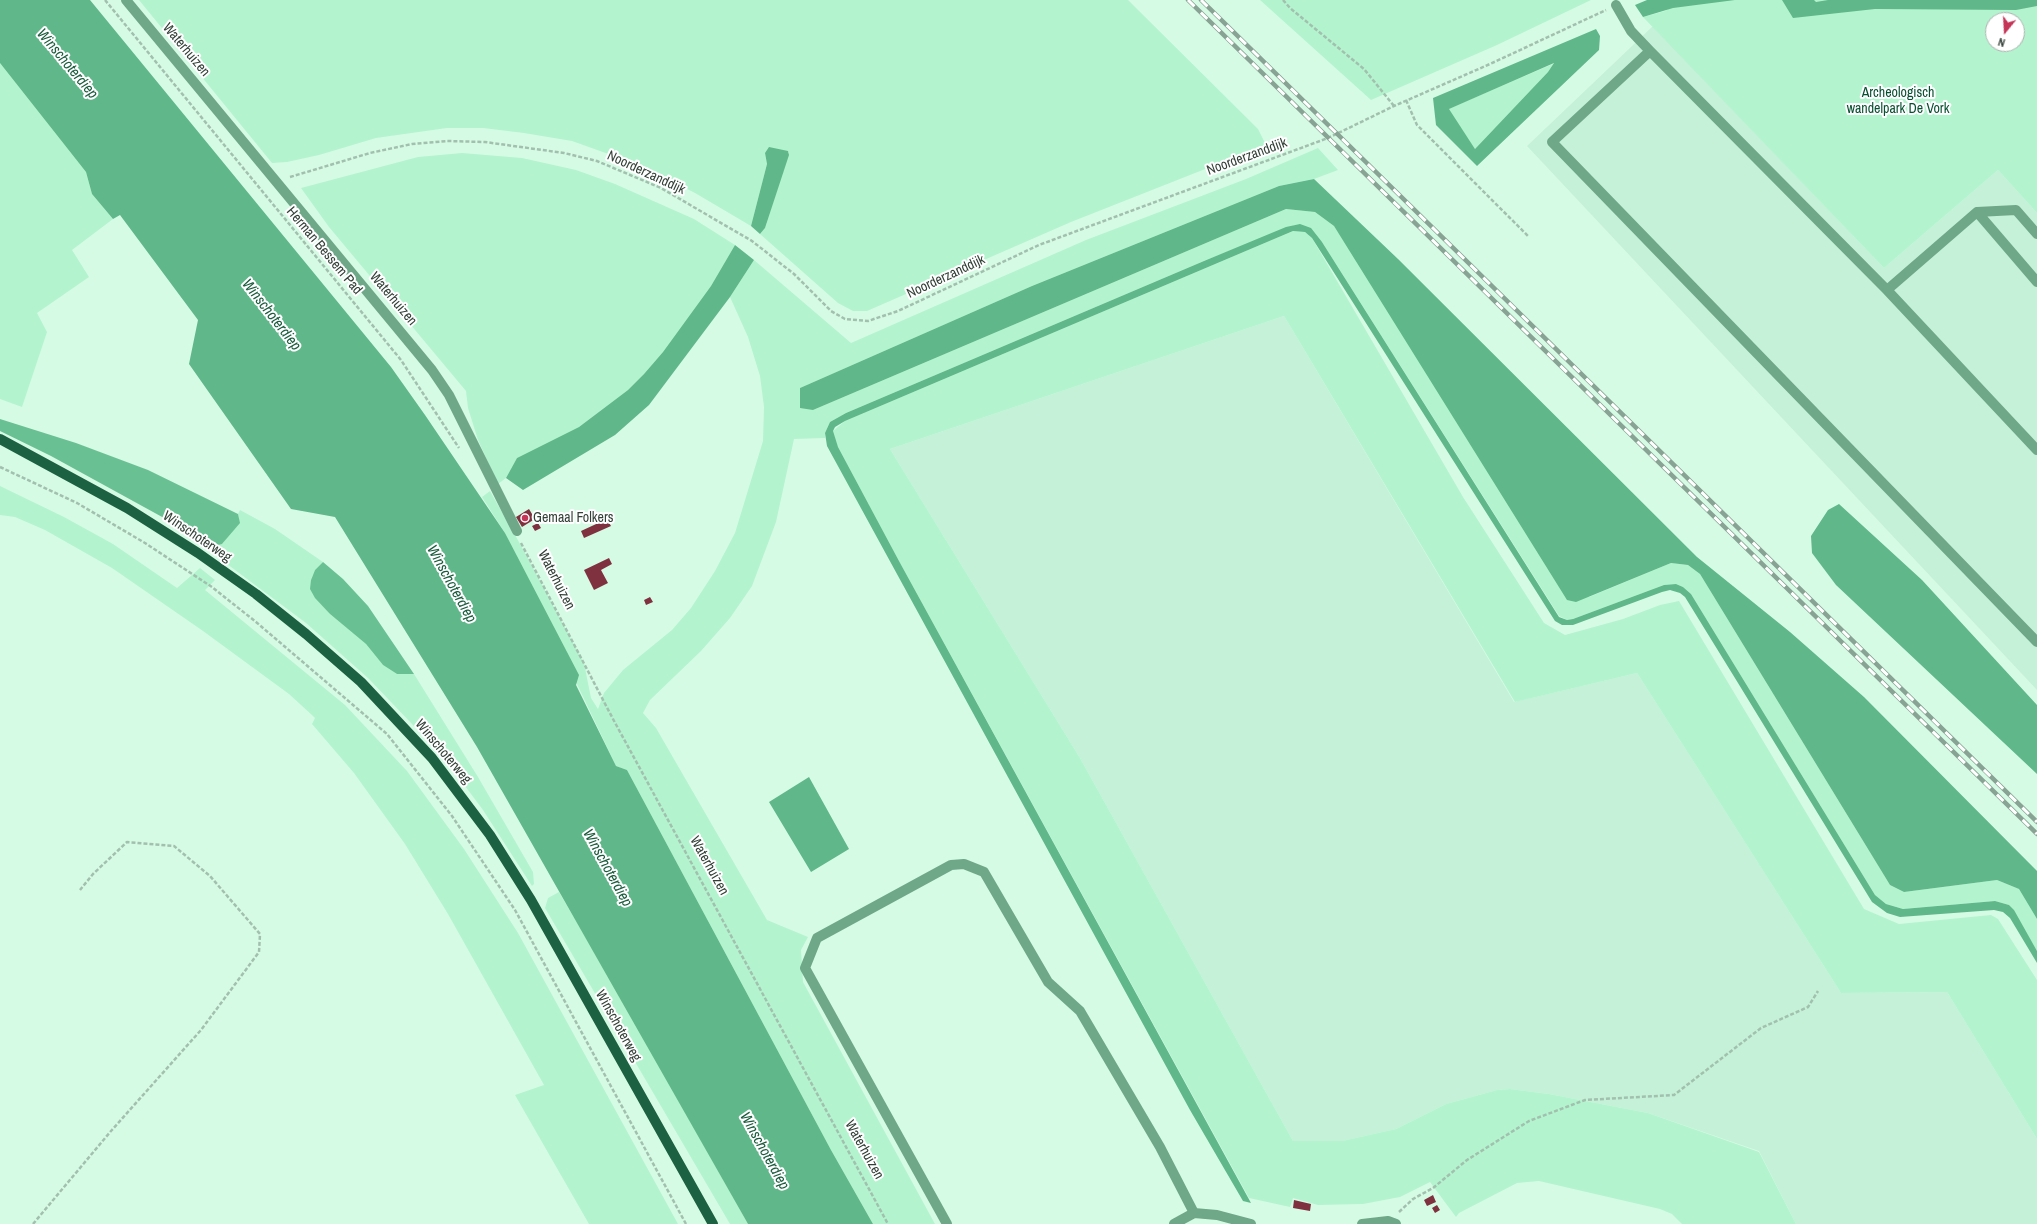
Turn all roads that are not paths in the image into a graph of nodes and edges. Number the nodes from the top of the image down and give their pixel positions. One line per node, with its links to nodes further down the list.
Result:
1 (126, 0): 10 (street, Waterhuizen)
2 (1616, 5): 3 (street)
3 (1650, 51): 7 (street); 11 (street)
4 (1977, 212): 5 (street); 6 (street); 7 (street)
5 (2037, 234)
6 (2037, 282)
7 (1887, 290): 9 (street)
8 (0, 439): 14 (main road, Winschoterweg)
9 (2037, 450)
10 (517, 531)
11 (2037, 642)
12 (1194, 1213): 15 (street); 16 (street); 17 (street)
13 (1392, 1223): 18 (street)
14 (713, 1224)
15 (947, 1224)
16 (1174, 1224)
17 (1251, 1224)
18 (1362, 1224)

